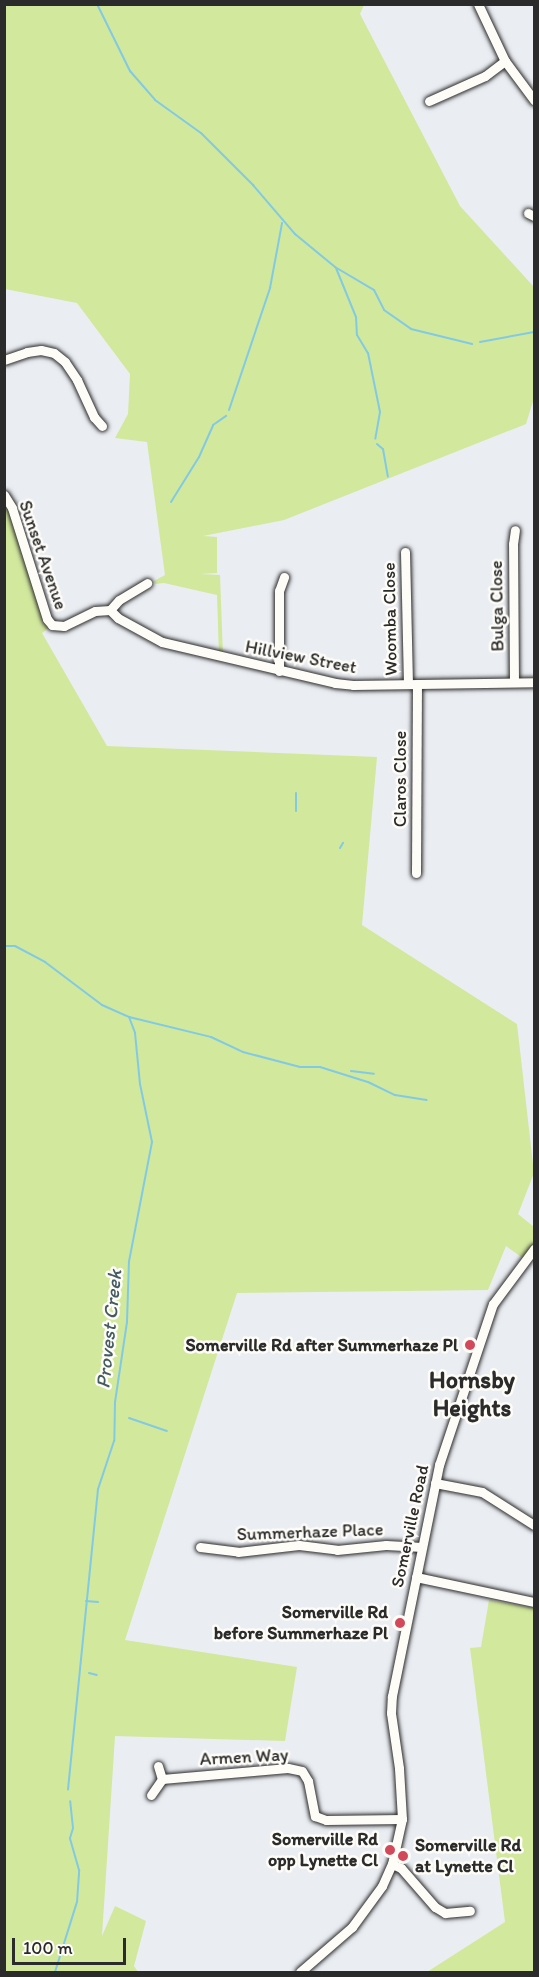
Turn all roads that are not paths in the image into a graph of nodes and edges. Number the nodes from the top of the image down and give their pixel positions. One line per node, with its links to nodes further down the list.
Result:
1 (478, 4): 2 (street)
2 (505, 61): 3 (street); 4 (street)
3 (534, 100)
4 (429, 101)
5 (4, 360): 6 (street)
6 (102, 426)
7 (4, 495): 12 (street, Sunset Avenue)
8 (515, 530): 14 (street, Bulga Close)
9 (405, 552): 16 (street, Woomba Close)
10 (284, 577): 13 (street)
11 (147, 583): 12 (street, Sunset Avenue)
12 (110, 610): 13 (street, Hillview Street)
13 (279, 671): 16 (street, Hillview Street)
14 (514, 682): 15 (street, Hillview Street); 16 (street, Hillview Street)
15 (534, 682)
16 (412, 684): 17 (street, Claros Close)
17 (416, 873)
18 (534, 1249): 19 (street, Somerville Road)
19 (435, 1483): 20 (street); 22 (street, Somerville Road)
20 (534, 1525)
21 (200, 1547): 22 (street, Summerhaze Place)
22 (423, 1547): 23 (street, Somerville Road)
23 (416, 1577): 24 (street); 28 (street, Somerville Road)
24 (534, 1602)
25 (159, 1766): 26 (street)
26 (162, 1779): 27 (street); 28 (street, Armen Way)
27 (151, 1795)
28 (402, 1819): 29 (street, Somerville Road)
29 (392, 1864): 30 (street); 31 (street, Somerville Road)
30 (470, 1911)
31 (300, 1972)

